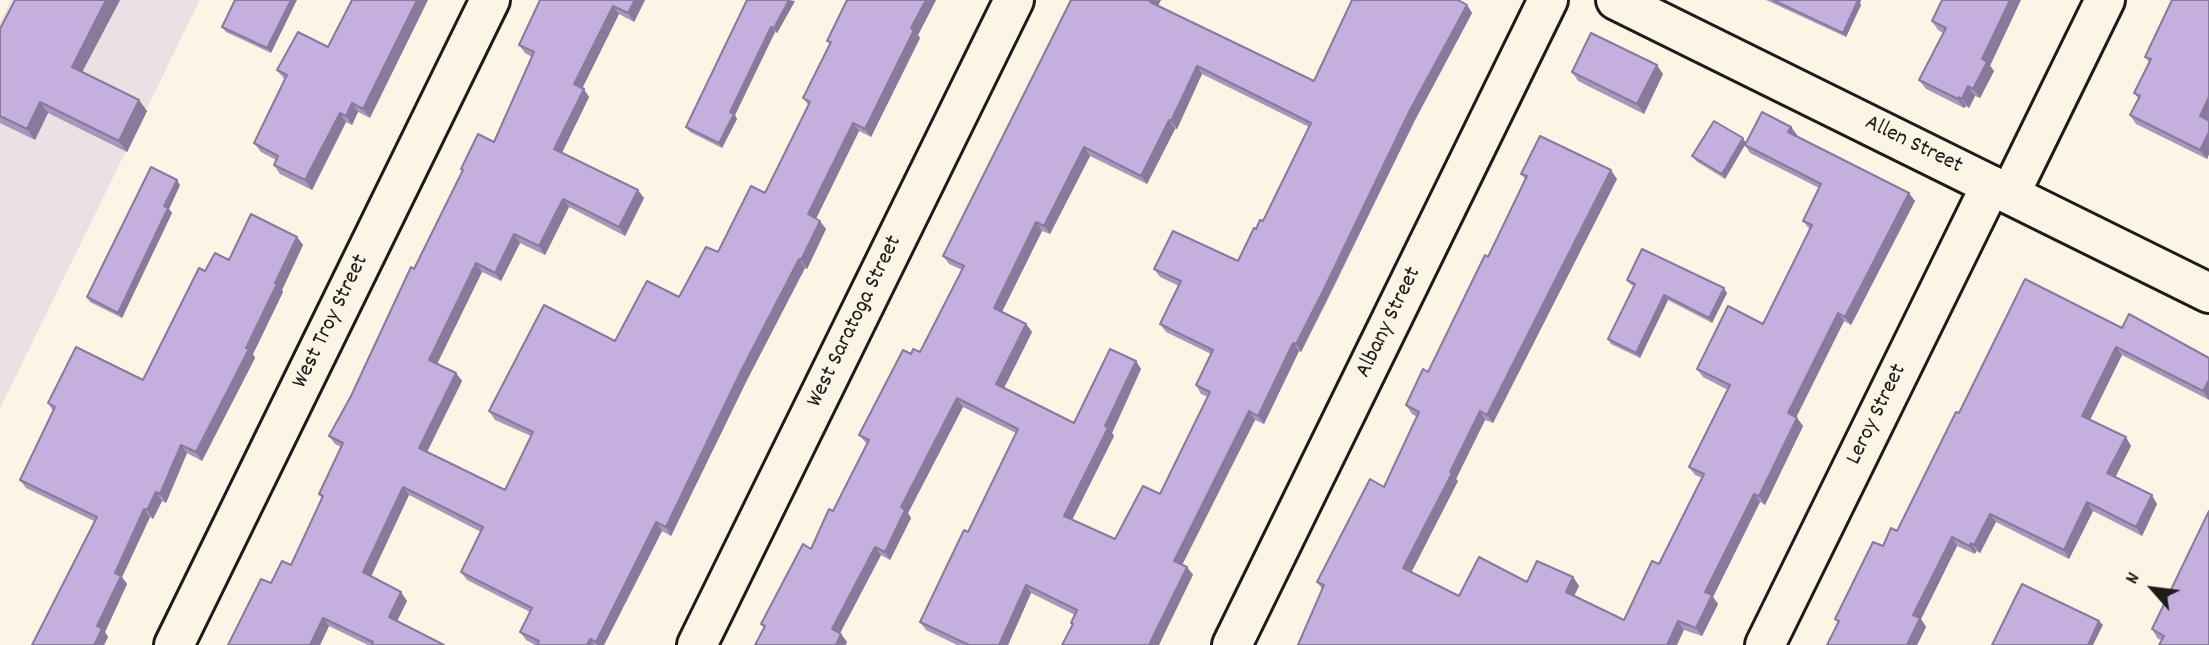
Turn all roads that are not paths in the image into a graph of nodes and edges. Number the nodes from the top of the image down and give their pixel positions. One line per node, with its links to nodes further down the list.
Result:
1 (490, 0): 8 (street, West Troy Street)
2 (1014, 0): 9 (street, West Saratoga Street)
3 (1548, 0): 10 (street, Albany Street)
4 (1616, 0): 6 (street, Allen Street)
5 (2105, 0): 6 (street, Leroy Street)
6 (2001, 189): 7 (street, Allen Street); 11 (street, Leroy Street)
7 (2209, 293)
8 (173, 645)
9 (697, 645)
10 (1232, 645)
11 (1765, 645)

